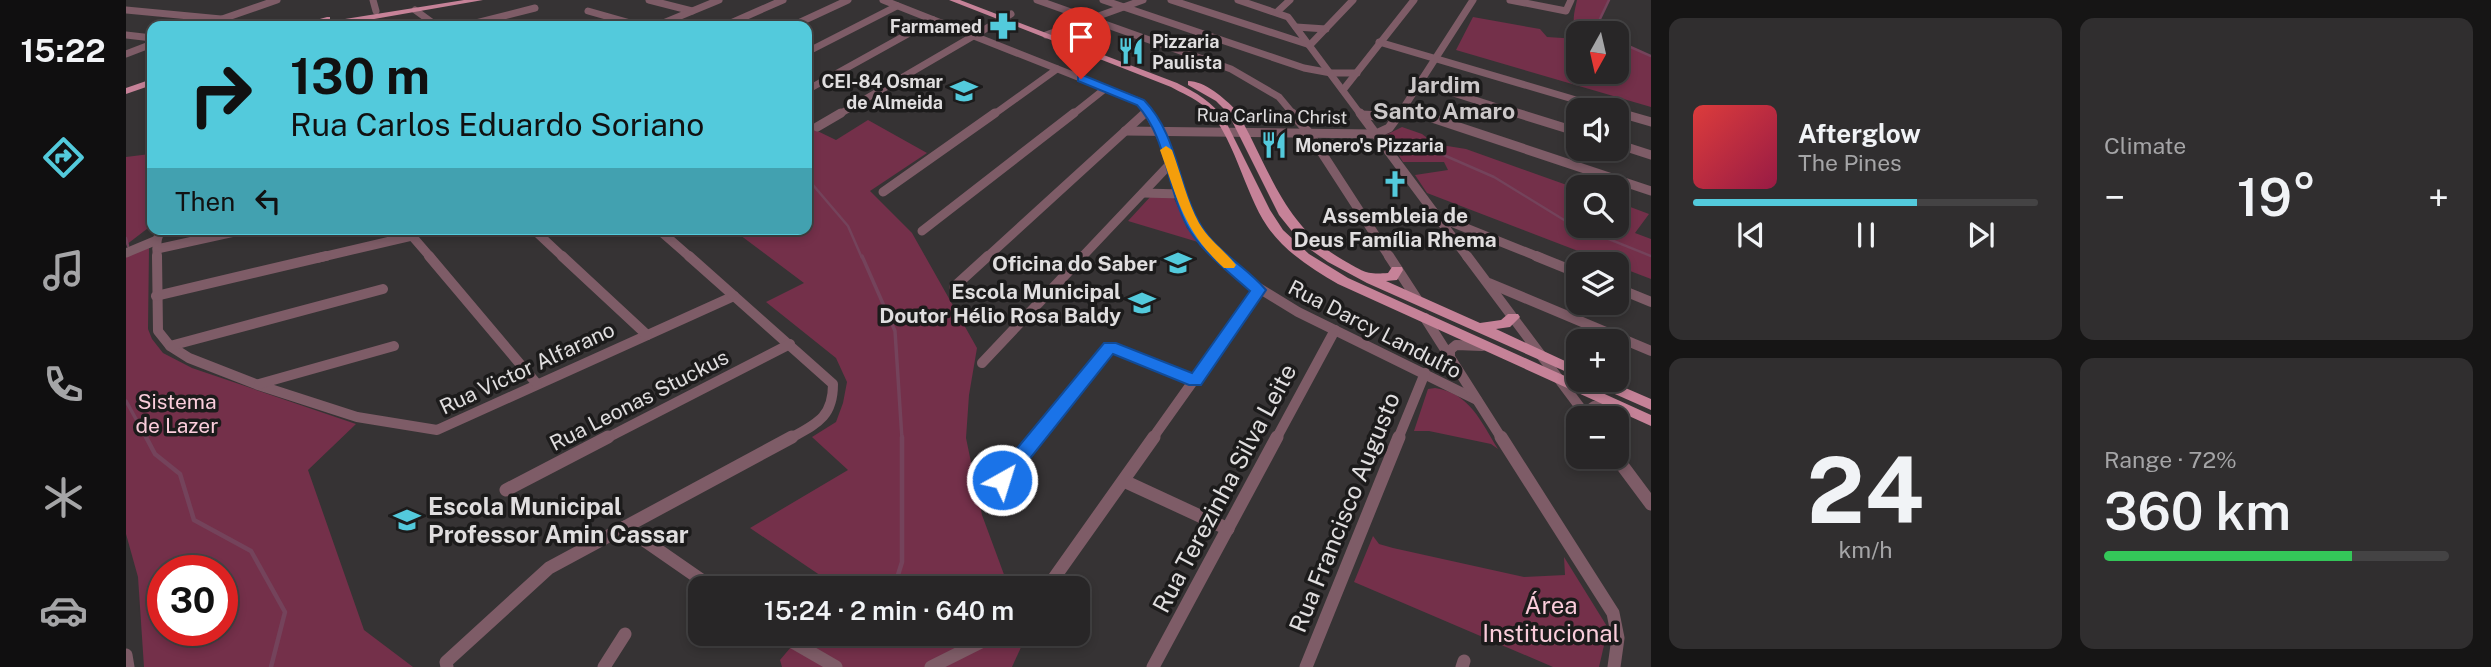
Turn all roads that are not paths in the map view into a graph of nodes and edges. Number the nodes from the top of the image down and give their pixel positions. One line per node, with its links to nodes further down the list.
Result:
1 (275, 0): 34 (street)
2 (373, 0): 29 (street)
3 (446, 0): 29 (main road)
4 (479, 0): 28 (main road)
5 (649, 0): 31 (street)
6 (719, 0): 31 (street)
7 (783, 0): 45 (street)
8 (848, 0): 46 (street)
9 (883, 0): 23 (street, Rua Darcy Landulfo)
10 (953, 0): 35 (main road)
11 (973, 0): 33 (main road)
12 (1037, 0): 36 (street)
13 (1103, 0): 24 (street)
14 (1143, 0): 24 (street)
15 (1171, 0): 53 (street)
16 (1238, 0): 26 (street)
17 (1290, 0): 26 (street)
18 (1353, 0): 47 (street)
19 (1414, 0): 55 (street)
20 (1474, 0): 60 (street)
21 (1510, 0): 22 (street)
22 (1572, 0)
23 (897, 6): 37 (street, Rua Darcy Landulfo); 58 (street)
24 (1124, 7): 36 (street); 62 (street)
25 (535, 8): 42 (street)
26 (1280, 9): 49 (street)
27 (126, 10): 34 (street)
28 (415, 10): 32 (main road); 41 (street)
29 (376, 11): 32 (main road); 39 (main road)
30 (588, 11): 43 (street)
31 (692, 11): 44 (street)
32 (387, 14): 40 (main road)
33 (1011, 14): 35 (street); 48 (main road)
34 (221, 19): 38 (street)
35 (1001, 19): 51 (street); 52 (main road)
36 (1090, 19): 48 (street); 86 (street)
37 (933, 20): 51 (street, Rua Darcy Landulfo); 69 (street)
38 (216, 21)
39 (325, 21)
40 (359, 21)
41 (430, 21)
42 (484, 21)
43 (623, 21)
44 (668, 21)
45 (735, 21)
46 (803, 21)
47 (1323, 31): 49 (street); 49 (street); 57 (street)
48 (1058, 32): 52 (street); 85 (main road)
49 (1300, 32): 53 (street); 57 (street)
50 (126, 35): 54 (street)
51 (971, 35): 63 (street, Rua Darcy Landulfo); 80 (street)
52 (1046, 35): 84 (main road)
53 (1282, 36): 57 (street)
54 (147, 37)
55 (1379, 42): 60 (street); 64 (street)
56 (147, 46): 59 (street)
57 (1310, 46): 61 (street)
58 (812, 49)
59 (126, 54)
60 (1436, 59): 66 (street); 73 (street)
61 (1326, 67): 62 (street); 62 (street); 64 (street); 70 (street)
62 (1304, 68): 70 (street)
63 (1057, 69): 71 (street, Rua Darcy Landulfo); 92 (street)
64 (1358, 71): 70 (street)
65 (147, 77): 67 (main road)
66 (1419, 82): 74 (street); 81 (street)
67 (126, 84)
68 (147, 84): 72 (main road)
69 (812, 87)
70 (1341, 87): 76 (street)
71 (1106, 88): 75 (street, Rua Darcy Landulfo); 96 (street)
72 (126, 91)
73 (1568, 98)
74 (1403, 108): 78 (street); 91 (street)
75 (1148, 110): 82 (street, Rua Darcy Landulfo); 83 (street)
76 (1362, 115): 78 (street); 87 (street)
77 (1629, 116): 79 (street)
78 (1397, 117): 87 (street)
79 (1651, 122)
80 (817, 127)
81 (1566, 128)
82 (1160, 130): 83 (street, Rua Carlina Christ); 84 (street, Rua Carlina Christ); 90 (street, Rua Darcy Landulfo)
83 (1125, 131): 110 (street)
84 (1225, 132): 85 (street, Rua Carlina Christ); 120 (main road)
85 (1244, 132): 86 (street, Rua Carlina Christ); 108 (main road)
86 (1309, 133): 87 (street, Rua Carlina Christ); 107 (street)
87 (1376, 134): 95 (street)
88 (1629, 148): 89 (street)
89 (1651, 155)
90 (1170, 164): 93 (street); 94 (street, Rua Darcy Landulfo)
91 (1651, 191)
92 (883, 192)
93 (1143, 193): 94 (street); 133 (street)
94 (1182, 194): 112 (street, Rua Darcy Landulfo)
95 (1439, 217): 102 (street); 104 (street)
96 (922, 231)
97 (194, 235): 103 (street)
98 (401, 235): 115 (street)
99 (411, 235): 138 (street)
100 (539, 235): 125 (street)
101 (665, 235): 116 (street)
102 (1486, 237): 104 (street); 106 (street)
103 (158, 239): 105 (street); 115 (street)
104 (1456, 240): 109 (street)
105 (126, 253)
106 (1566, 268)
107 (1399, 272): 108 (main road); 113 (street); 117 (street)
108 (1359, 274): 113 (main road)
109 (1487, 282): 118 (street); 121 (street)
110 (954, 287)
111 (383, 289): 127 (street)
112 (1258, 290): 124 (street, Rua Darcy Landulfo); 137 (street)
113 (1397, 290): 117 (main road); 120 (main road)
114 (1629, 293): 119 (street)
115 (156, 296): 127 (street)
116 (734, 296): 125 (street, Rua Victor Alfarano); 126 (street)
117 (1417, 299): 120 (main road); 123 (main road)
118 (1529, 300): 121 (street); 130 (street)
119 (1651, 302)
120 (1401, 307): 122 (main road)
121 (1510, 312): 123 (main road); 132 (street)
122 (1425, 318): 129 (main road); 131 (street)
123 (1477, 327): 132 (main road)
124 (1335, 330): 135 (street, Rua Darcy Landulfo); 155 (street, Rua Terezinha Silva Leite)
125 (647, 335): 138 (street, Rua Victor Alfarano)
126 (790, 344): 152 (street, Rua Leonas Stuckus); 154 (street)
127 (170, 346): 139 (street, Rua Victor Alfarano)
128 (394, 346): 139 (street)
129 (1490, 348): 131 (street); 136 (main road)
130 (1651, 351)
131 (1450, 355): 141 (street)
132 (1542, 355): 134 (main road); 136 (street)
133 (982, 363)
134 (1566, 366)
135 (1424, 373): 141 (street, Rua Darcy Landulfo); 168 (street, Rua Francisco Augusto)
136 (1559, 379): 143 (street); 144 (main road)
137 (1195, 381): 149 (street); 150 (street)
138 (537, 384): 139 (street, Rua Victor Alfarano)
139 (258, 385)
140 (1622, 392): 142 (main road)
141 (1477, 400): 169 (street)
142 (1651, 405)
143 (1579, 406)
144 (1618, 406)
145 (1629, 411): 146 (main road)
146 (1651, 421)
147 (1625, 469): 148 (street)
148 (1631, 477): 151 (street); 153 (street)
149 (1002, 480)
150 (1124, 481): 155 (street); 157 (street)
151 (1651, 487)
152 (506, 490)
153 (1651, 504)
154 (625, 527): 156 (street); 164 (street)
155 (1228, 529): 162 (street, Rua Terezinha Silva Leite)
156 (696, 576)
157 (1056, 576)
158 (625, 634): 165 (street)
159 (800, 646): 166 (street)
160 (973, 646): 167 (street)
161 (126, 655): 163 (street)
162 (1159, 665)
163 (128, 667)
164 (447, 667)
165 (604, 667)
166 (836, 667)
167 (931, 667)
168 (1306, 667)
169 (1614, 667)

